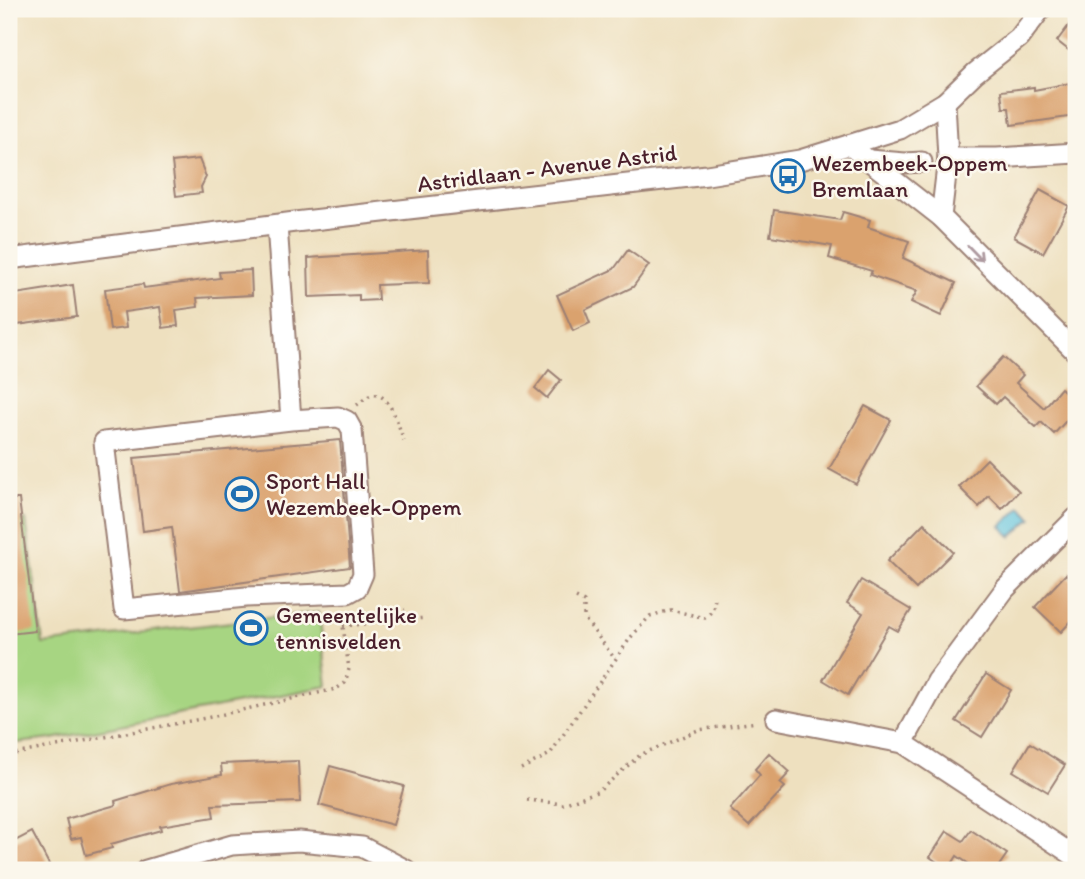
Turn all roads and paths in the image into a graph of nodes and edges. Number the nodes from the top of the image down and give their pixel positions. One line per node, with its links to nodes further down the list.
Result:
1 (1041, 9): 2 (street, Astridlaan - Avenue Astrid)
2 (945, 102): 3 (street, Astridlaan - Avenue Astrid); 5 (street)
3 (849, 145): 6 (street); 9 (street, Astridlaan - Avenue Astrid)
4 (1076, 153): 5 (street)
5 (948, 158): 8 (street)
6 (869, 160): 7 (street); 8 (street)
7 (922, 162)
8 (941, 217): 11 (street, one-way to 11)
9 (276, 225): 10 (street, Astridlaan - Avenue Astrid); 12 (street)
10 (9, 259)
11 (1076, 352)
12 (292, 420): 13 (street); 16 (street)
13 (347, 421): 14 (path); 16 (street)
14 (404, 440)
15 (1076, 518): 25 (street)
16 (338, 593): 21 (path)
17 (716, 595): 23 (path)
18 (576, 598): 23 (path)
19 (405, 610): 21 (path)
20 (424, 618): 22 (path)
21 (342, 620): 22 (path)
22 (343, 626): 26 (path)
23 (615, 659): 27 (path)
24 (776, 719): 25 (street); 28 (path)
25 (903, 743): 29 (street)
26 (9, 755)
27 (521, 769)
28 (527, 800)
29 (1076, 857)
30 (146, 870): 31 (street)
31 (406, 870)

